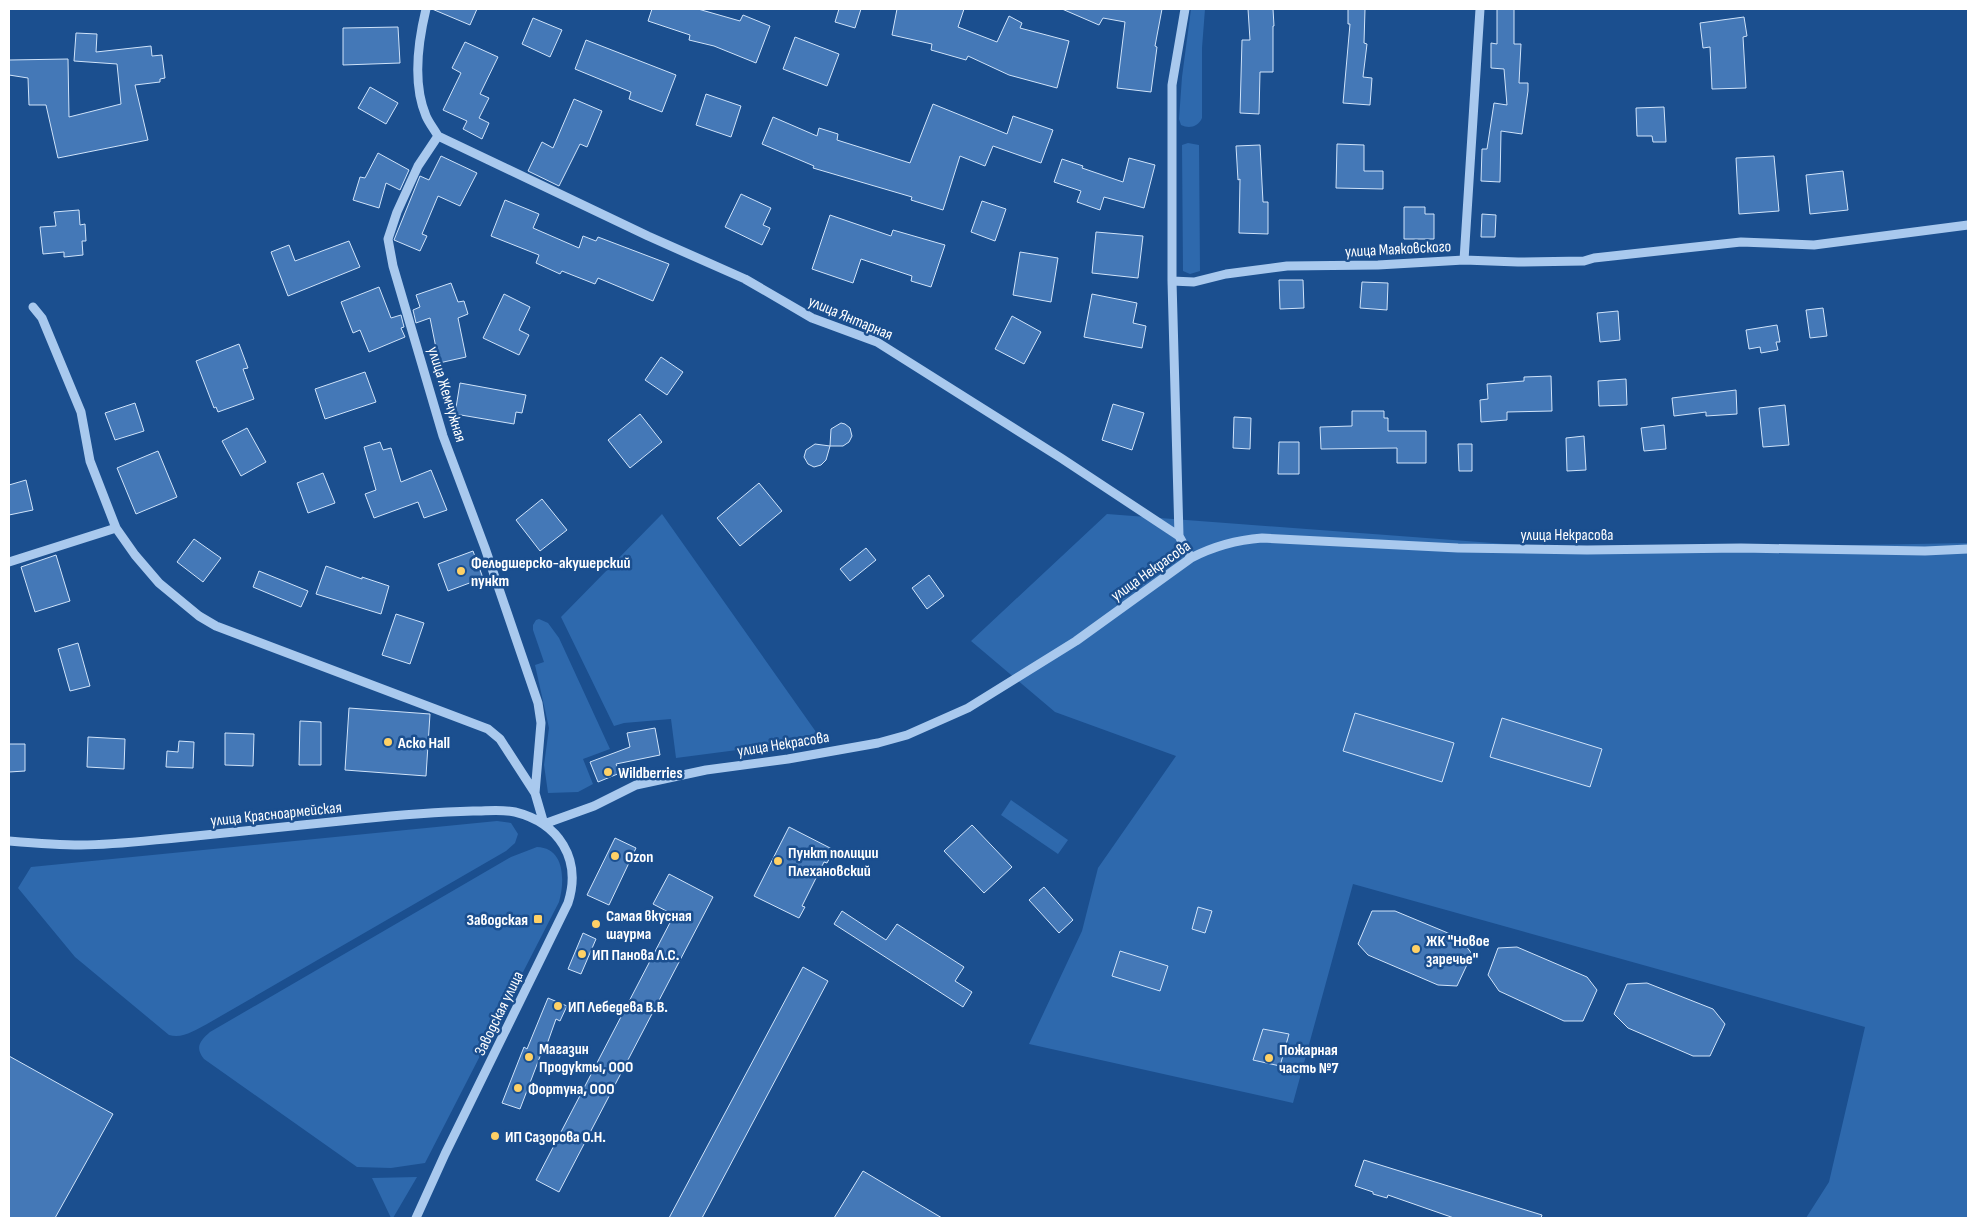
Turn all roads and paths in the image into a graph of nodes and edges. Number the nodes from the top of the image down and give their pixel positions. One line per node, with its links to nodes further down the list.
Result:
1 (426, 9): 4 (street)
2 (1185, 9): 7 (street)
3 (1480, 9): 6 (street, улица Маяковского)
4 (438, 136): 10 (street, улица Янтарная); 14 (street, улица Жемчужная)
5 (1968, 226): 6 (street)
6 (1464, 260): 7 (street, улица Маяковского)
7 (1172, 281): 10 (street)
8 (33, 307): 9 (street)
9 (116, 528): 13 (street); 14 (street)
10 (1179, 536): 12 (street)
11 (1968, 549): 12 (street, улица Некрасова)
12 (1191, 558): 15 (street, улица Некрасова)
13 (9, 562)
14 (535, 793): 15 (street)
15 (544, 824): 16 (street, улица Красноармейская); 17 (street, Заводская улица)
16 (9, 841)
17 (416, 1218)

